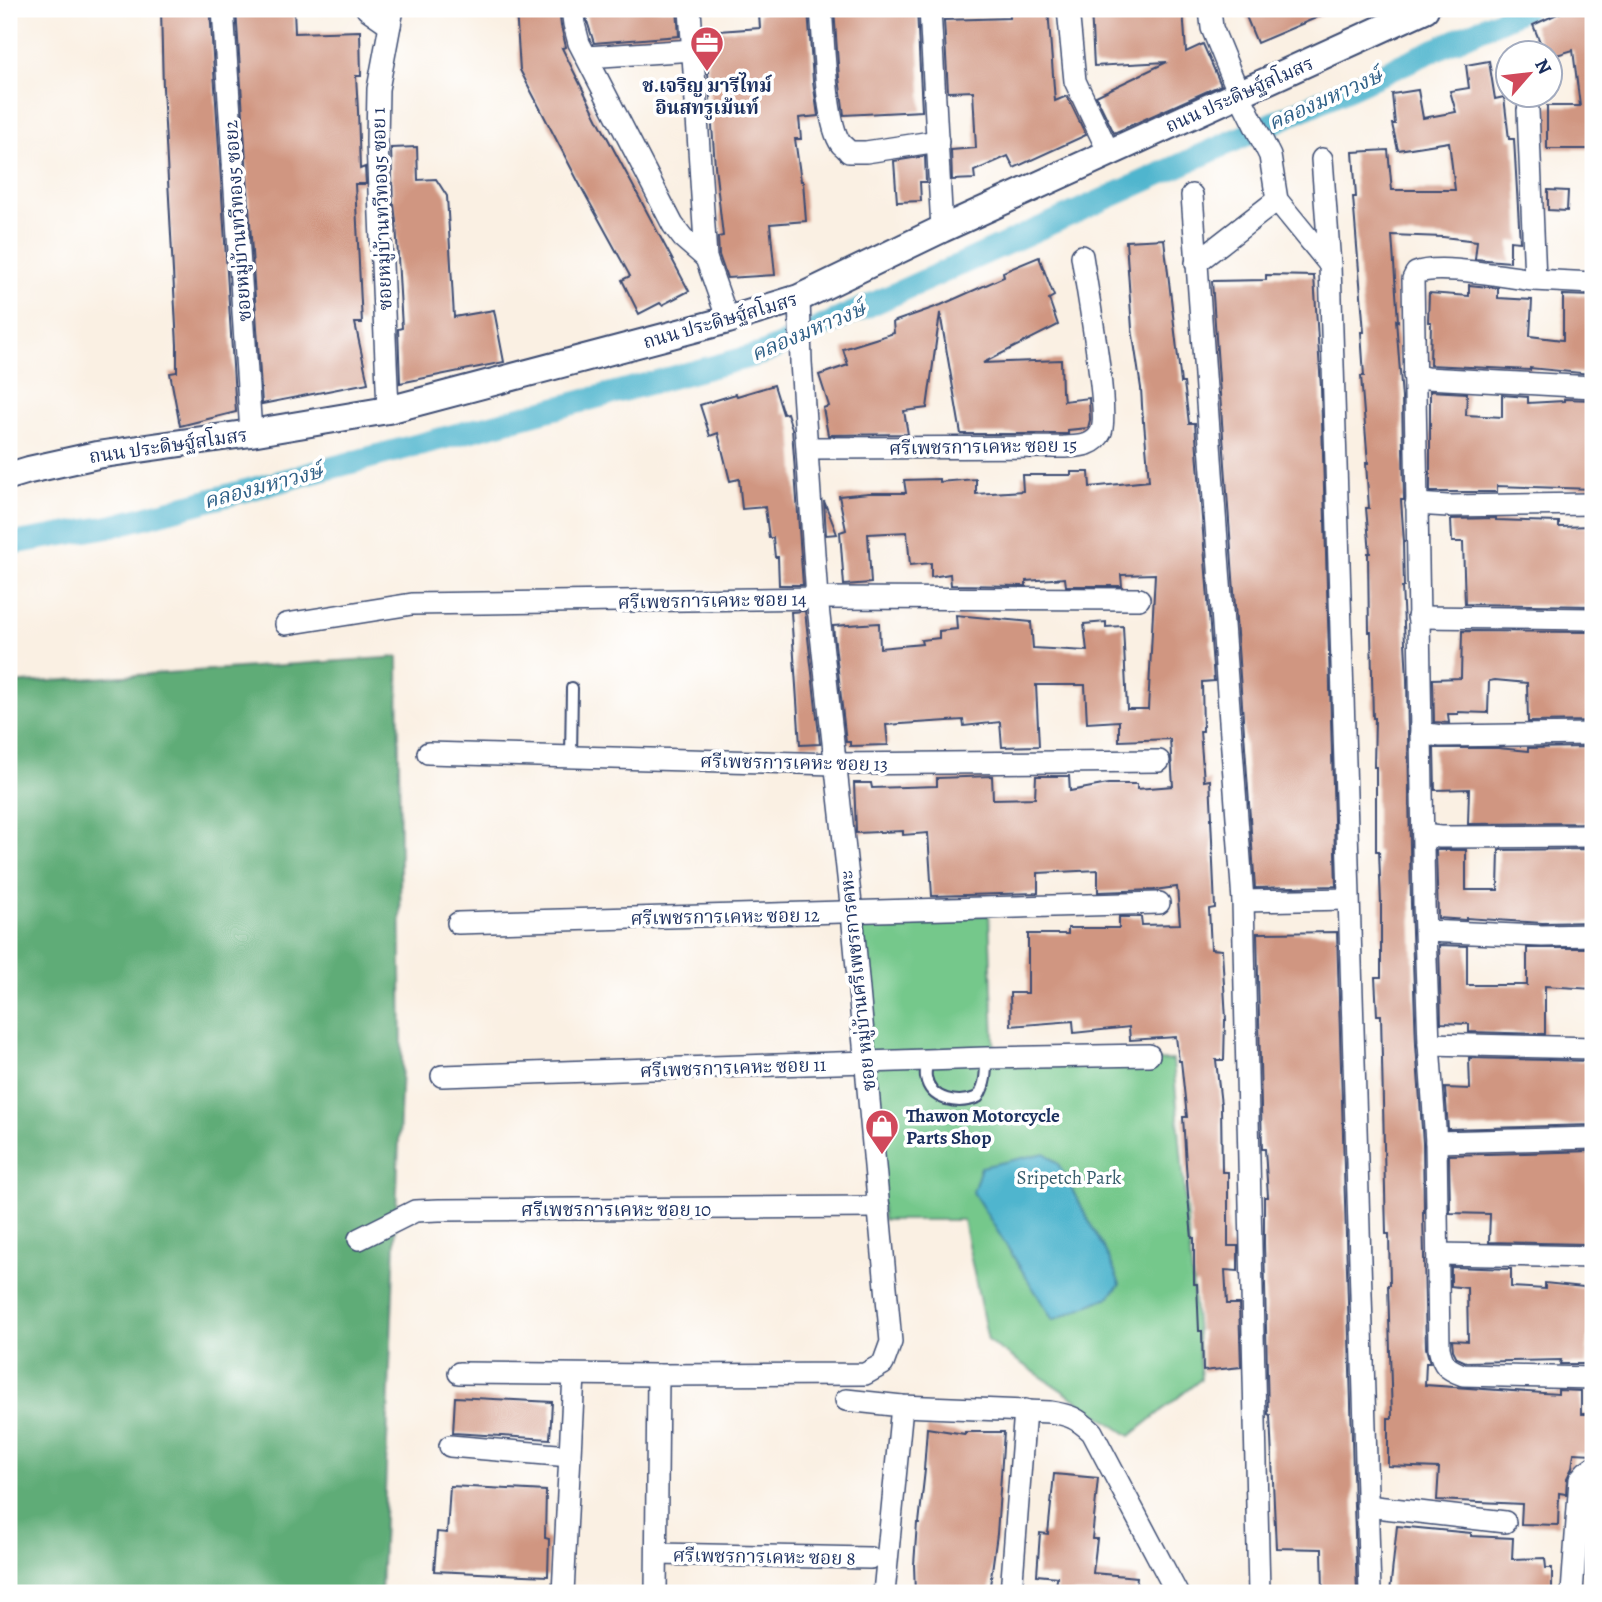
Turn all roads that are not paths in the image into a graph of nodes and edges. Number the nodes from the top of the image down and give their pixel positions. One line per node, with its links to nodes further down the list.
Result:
1 (223, 9): 32 (street, ซอยหมู่บ้านทวีทอง5 ซอย2)
2 (367, 9): 10 (street)
3 (572, 9): 12 (street)
4 (690, 9): 11 (street)
5 (821, 9): 15 (street)
6 (930, 9): 15 (street)
7 (1068, 9): 16 (street)
8 (1210, 9): 13 (street)
9 (1425, 9): 13 (street, ถนน ประดิษฐ์สโมสร)
10 (391, 17): 31 (street, ซอยหมู่บ้านทวีทอง5 ซอย 1)
11 (694, 50): 12 (street); 22 (street)
12 (587, 57): 22 (street)
13 (1242, 101): 16 (street, ถนน ประดิษฐ์สโมสร); 19 (street)
14 (1528, 110): 25 (street)
15 (938, 141): 20 (street)
16 (1109, 153): 20 (street, ถนน ประดิษฐ์สโมสร)
17 (1322, 159): 24 (street)
18 (1192, 195): 23 (street)
19 (1277, 200): 23 (street); 24 (street)
20 (942, 229): 27 (street, ถนน ประดิษฐ์สโมสร)
21 (1082, 256): 33 (street, ศรีเพชรการเคหะ ซอย 15)
22 (706, 258): 28 (street)
23 (1196, 263): 52 (street)
24 (1329, 265): 51 (street)
25 (1535, 280): 26 (street); 29 (street)
26 (1593, 283)
27 (799, 298): 28 (street, ถนน ประดิษฐ์สโมสร); 33 (street, ซอย หมู่บ้านศรีเพชรการคหะ)
28 (728, 320): 31 (street, ถนน ประดิษฐ์สโมสร)
29 (1414, 375): 30 (street); 35 (street)
30 (1593, 387)
31 (388, 410): 32 (street, ถนน ประดิษฐ์สโมสร)
32 (251, 433): 34 (street, ถนน ประดิษฐ์สโมสร)
33 (808, 448): 37 (street, ซอย หมู่บ้านศรีเพชรการคหะ)
34 (9, 476)
35 (1416, 504): 36 (street); 39 (street)
36 (1593, 504)
37 (817, 598): 38 (street, ศรีเพชรการเคหะ ซอย 14); 41 (street, ศรีเพชรการเคหะ ซอย 14); 48 (street, ซอย หมู่บ้านศรีเพชรการคหะ)
38 (1139, 599)
39 (1418, 617): 40 (street); 43 (street)
40 (1593, 619)
41 (286, 624)
42 (572, 688): 46 (lane)
43 (1421, 733): 44 (street); 49 (street)
44 (1593, 734)
45 (428, 753): 46 (street, ศรีเพชรการเคหะ ซอย 13)
46 (571, 757): 48 (street, ศรีเพชรการเคหะ ซอย 13)
47 (1159, 761): 48 (street, ศรีเพชรการเคหะ ซอย 13)
48 (834, 764): 54 (street, ซอย หมู่บ้านศรีเพชรการคหะ)
49 (1423, 835): 50 (street); 56 (street)
50 (1593, 836)
51 (1348, 899): 52 (street); 81 (street)
52 (1243, 901): 92 (street)
53 (1159, 903): 54 (street, ศรีเพชรการเคหะ ซอย 12)
54 (852, 913): 55 (street, ศรีเพชรการเคหะ ซอย 12); 63 (street, ซอย หมู่บ้านศรีเพชรการคหะ)
55 (458, 923)
56 (1426, 931): 57 (street); 58 (street)
57 (1593, 935)
58 (1429, 1044): 59 (street); 66 (street)
59 (1593, 1048)
60 (1149, 1055): 61 (street, ศรีเพชรการเคหะ ซอย 11)
61 (986, 1058): 62 (street, ศรีเพชรการเคหะ ซอย 11); 62 (lane)
62 (927, 1060): 63 (street, ศรีเพชรการเคหะ ซอย 11)
63 (865, 1062): 64 (street, ศรีเพชรการเคหะ ซอย 11); 67 (street, ซอย หมู่บ้านศรีเพชรการคหะ)
64 (442, 1076)
65 (1593, 1138): 66 (street)
66 (1436, 1142): 69 (street)
67 (879, 1208): 68 (street, ศรีเพชรการเคหะ ซอย 10); 73 (street, ซอย หมู่บ้านศรีเพชรการคหะ)
68 (359, 1239)
69 (1438, 1254): 70 (street); 74 (street)
70 (1593, 1257)
71 (458, 1373): 72 (street, ซอย หมู่บ้านศรีเพชรการคหะ)
72 (574, 1375): 73 (street, ซอย หมู่บ้านศรีเพชรการคหะ); 79 (street)
73 (658, 1375): 83 (street)
74 (1593, 1378)
75 (846, 1400): 76 (street)
76 (902, 1406): 77 (street); 88 (street)
77 (1025, 1410): 85 (street); 89 (street)
78 (450, 1446): 79 (street)
79 (570, 1456): 86 (street)
80 (1593, 1467): 94 (street)
81 (1367, 1506): 82 (street); 93 (street)
82 (1505, 1522)
83 (657, 1554): 84 (street, ศรีเพชรการเคหะ ซอย 8); 87 (street)
84 (870, 1558)
85 (1164, 1568): 90 (street); 91 (street)
86 (563, 1593)
87 (656, 1593)
88 (884, 1593)
89 (1011, 1593)
90 (1161, 1593)
91 (1177, 1593)
92 (1259, 1593)
93 (1370, 1593)
94 (1572, 1593)

